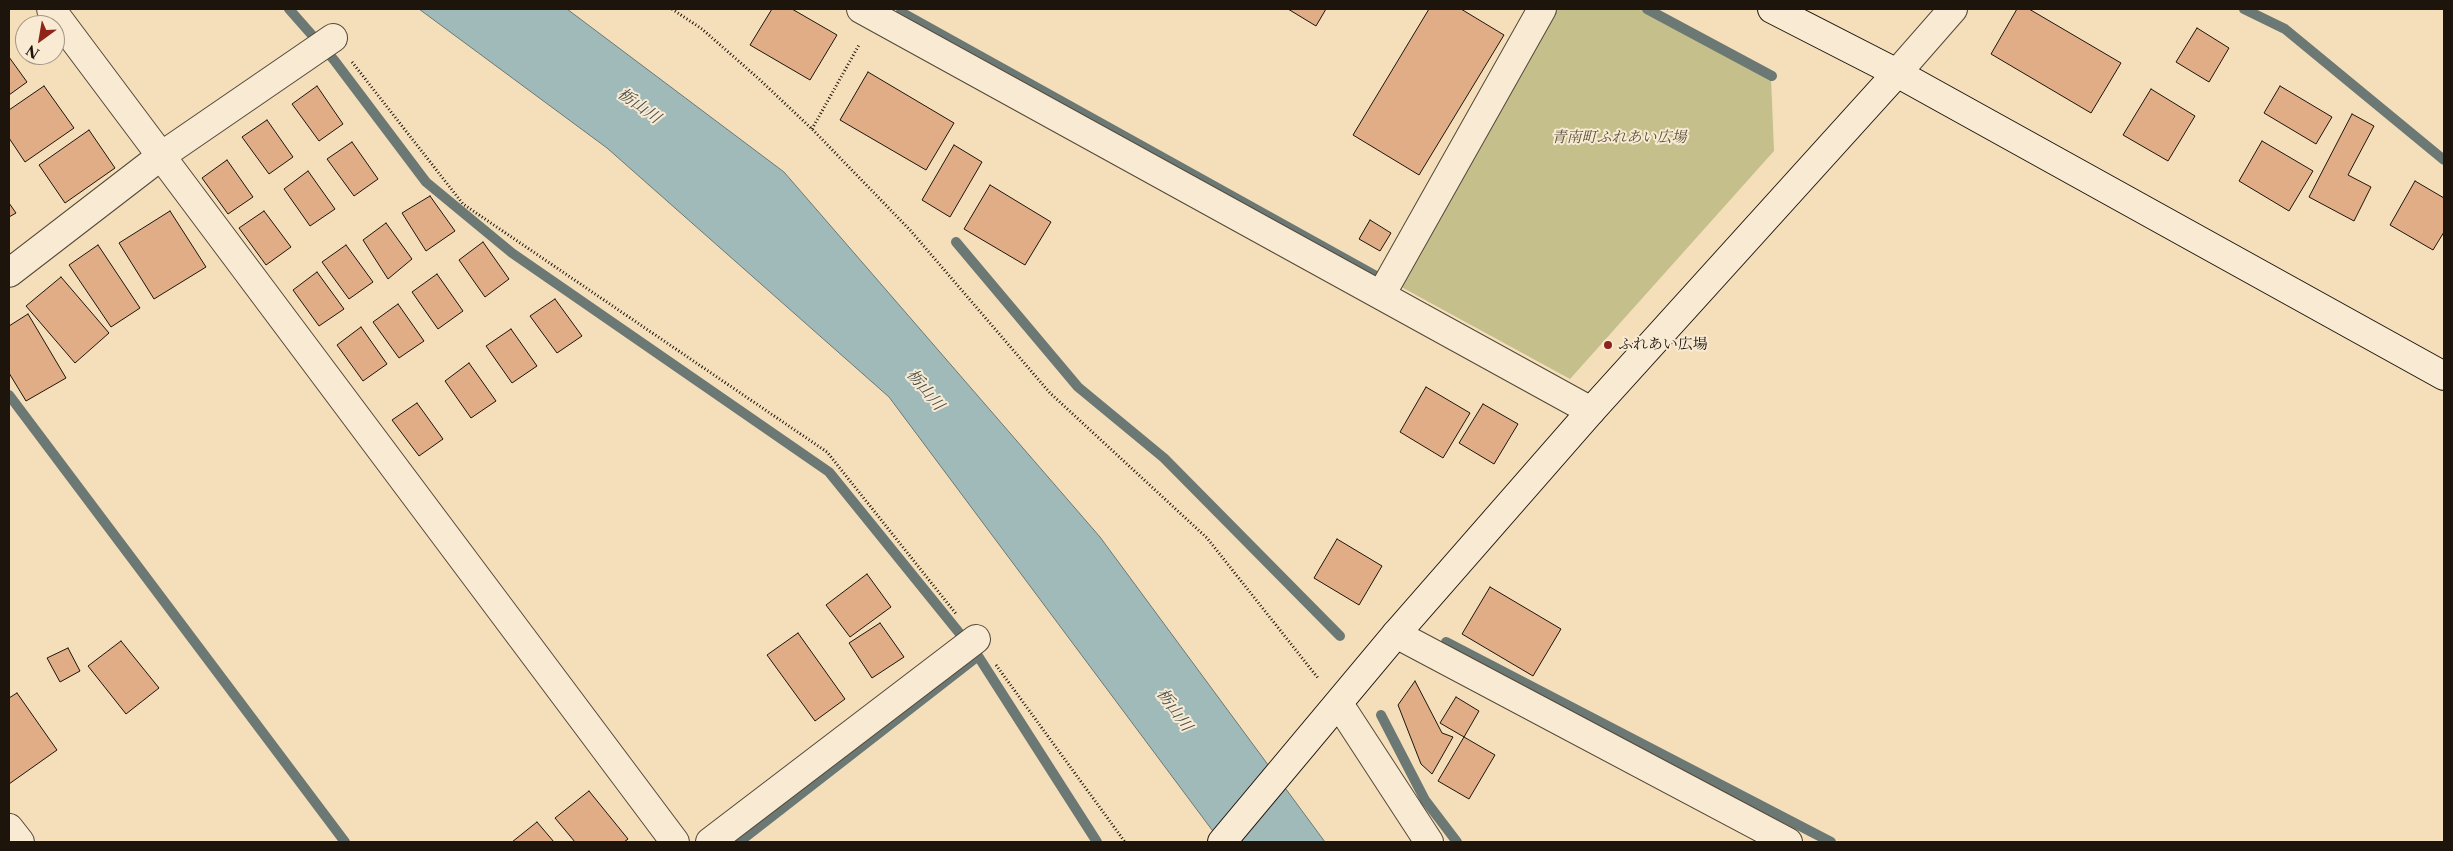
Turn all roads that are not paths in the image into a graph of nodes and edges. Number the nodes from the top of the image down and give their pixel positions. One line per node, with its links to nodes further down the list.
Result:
1 (51, 9): 8 (street)
2 (1542, 9): 10 (street)
3 (1772, 9): 7 (street)
4 (1953, 9): 7 (street)
5 (871, 11): 10 (street)
6 (333, 38): 8 (street)
7 (1897, 73): 11 (street); 12 (street)
8 (161, 156): 9 (street); 18 (street)
9 (9, 273)
10 (1381, 295): 12 (street)
11 (2444, 376)
12 (1591, 411): 13 (street)
13 (1396, 634): 15 (street); 22 (street)
14 (976, 639): 19 (street)
15 (1331, 694): 20 (street); 21 (street)
16 (9, 828): 17 (street)
17 (20, 842)
18 (675, 842)
19 (710, 842)
20 (1222, 842)
21 (1429, 842)
22 (1788, 842)

